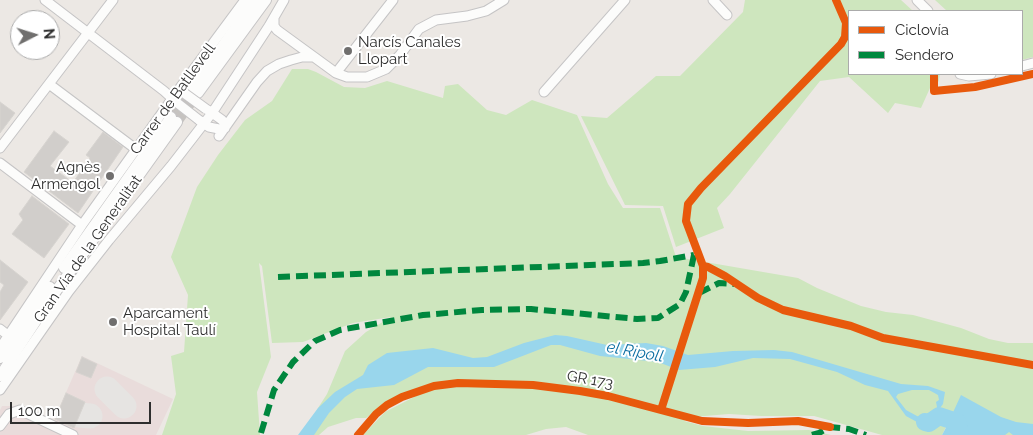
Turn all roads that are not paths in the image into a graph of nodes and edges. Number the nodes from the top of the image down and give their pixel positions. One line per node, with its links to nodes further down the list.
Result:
1 (45, 0): 15 (street)
2 (112, 0): 15 (street)
3 (244, 0): 21 (street, Carrer de Batllevell)
4 (255, 0): 21 (street)
5 (266, 0): 21 (street)
6 (284, 0): 14 (street)
7 (393, 0): 17 (street)
8 (504, 0): 17 (street)
9 (625, 0): 22 (street)
10 (713, 0): 13 (street)
11 (917, 0): 12 (street)
12 (927, 10)
13 (727, 15)
14 (274, 16): 16 (street); 24 (street)
15 (88, 33): 20 (street); 23 (street)
16 (313, 57): 17 (street); 26 (street)
17 (336, 73)
18 (964, 75): 19 (street)
19 (980, 75)
20 (49, 84): 27 (street); 28 (street)
21 (189, 90): 23 (street, Carrer de Batllevell); 24 (street, bridge)
22 (544, 92)
23 (174, 101): 25 (street, bridge); 28 (street, Carrer de Batllevell)
24 (209, 111): 25 (street); 26 (street)
25 (202, 121): 26 (street); 36 (street)
26 (222, 132)
27 (0, 148)
28 (137, 150): 30 (street, Carrer de Batllevell)
29 (0, 163): 30 (street)
30 (82, 226): 32 (street, Carrer de Batllevell)
31 (0, 329): 32 (street)
32 (9, 336): 33 (street, Carrer de Batllevell)
33 (0, 348)
34 (0, 358): 35 (street, Gran Via de la Generalitat)
35 (0, 376)
36 (0, 390)
37 (0, 426): 38 (street)
38 (73, 435)

